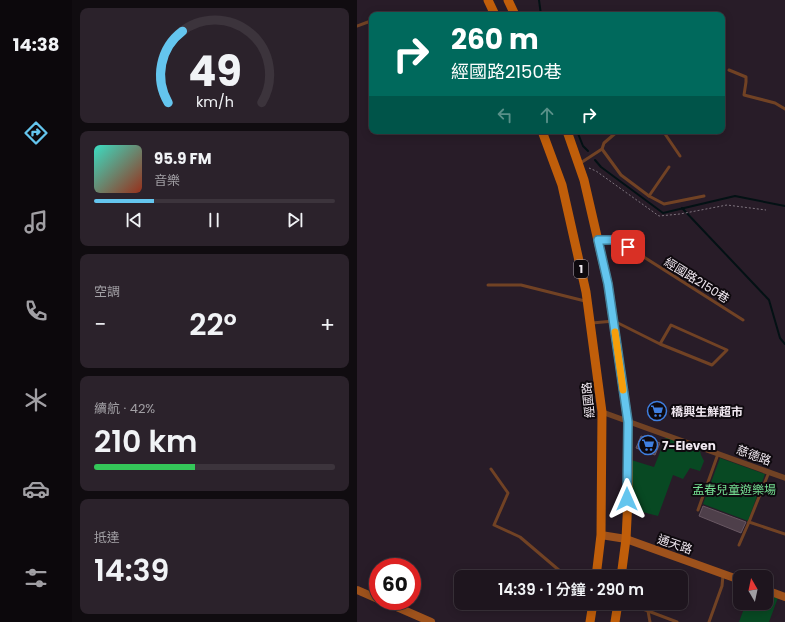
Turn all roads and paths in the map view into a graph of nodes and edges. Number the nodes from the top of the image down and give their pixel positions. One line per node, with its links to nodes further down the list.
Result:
1 (488, 0): 3 (main road)
2 (508, 0): 4 (main road)
3 (494, 12)
4 (514, 12)
5 (369, 22): 6 (lane)
6 (357, 26)
7 (729, 70): 8 (lane)
8 (785, 109)
9 (543, 134): 21 (main road, 經國路 / 1)
10 (568, 134): 15 (main road, 1)
11 (615, 134): 13 (lane)
12 (665, 134): 14 (lane)
13 (602, 149): 15 (lane); 17 (lane)
14 (680, 156)
15 (579, 164): 19 (main road, 1)
16 (669, 167): 17 (lane)
17 (649, 196): 18 (lane)
18 (704, 196)
19 (598, 240): 22 (lane, 經國路2150巷); 23 (main road, 1)
20 (488, 285): 21 (lane)
21 (587, 301): 24 (main road, 經國路 / 1)
22 (743, 320)
23 (614, 321): 24 (lane); 25 (lane); 27 (main road, 1)
24 (590, 323): 26 (main road, 經國路 / 1)
25 (660, 344): 25 (lane)
26 (602, 412): 27 (street, 慈德路); 35 (main road, 經國路 / 1)
27 (628, 422): 28 (street, 慈德路); 36 (main road, 1)
28 (718, 454): 30 (street, 慈德路); 32 (lane)
29 (491, 469): 38 (lane)
30 (769, 472): 31 (street, 慈德路); 33 (lane)
31 (785, 478)
32 (698, 510)
33 (749, 522): 34 (lane); 37 (lane)
34 (785, 534)
35 (601, 535): 36 (main road, 通天路); 39 (main road, 經國路 / 1)
36 (625, 539): 40 (main road, 1); 41 (main road, 通天路)
37 (739, 545)
38 (559, 570)
39 (597, 570)
40 (622, 570)
41 (724, 574): 42 (main road, 通天路); 56 (lane)
42 (733, 577)
43 (357, 590): 45 (main road)
44 (773, 593): 46 (main road)
45 (369, 595)
46 (785, 597)
47 (404, 610): 51 (main road)
48 (592, 610): 52 (main road)
49 (617, 610): 53 (main road)
50 (648, 611): 54 (lane); 55 (lane)
51 (431, 622)
52 (590, 622)
53 (615, 622)
54 (650, 622)
55 (677, 622)
56 (709, 622)

